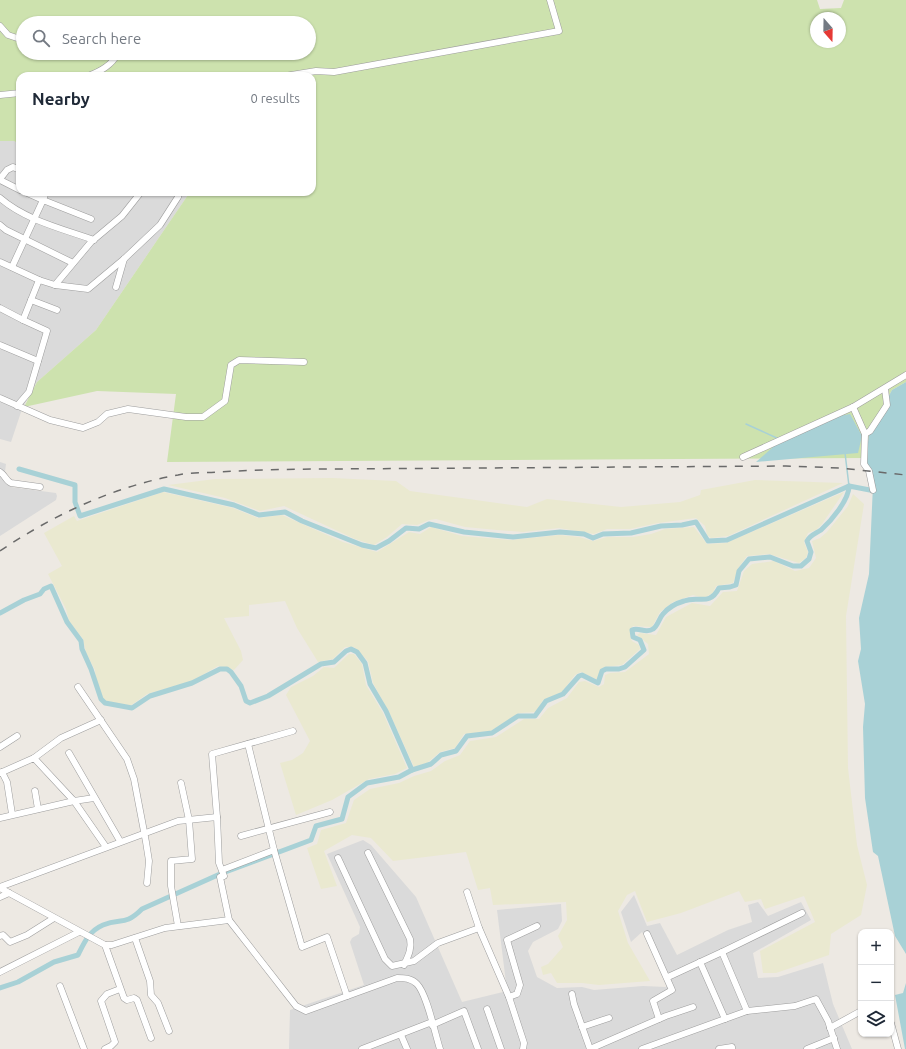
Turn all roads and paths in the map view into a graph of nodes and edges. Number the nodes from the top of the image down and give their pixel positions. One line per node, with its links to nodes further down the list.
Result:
1 (550, 0): 6 (street)
2 (0, 26): 3 (street)
3 (16, 38)
4 (115, 60): 5 (street)
5 (98, 72)
6 (310, 72)
7 (16, 93): 8 (street)
8 (0, 95)
9 (16, 168): 10 (street)
10 (0, 180): 11 (street)
11 (16, 188)
12 (34, 196): 17 (street)
13 (44, 196): 17 (street)
14 (138, 196): 22 (street)
15 (178, 197): 23 (street)
16 (0, 198): 18 (street)
17 (42, 200): 18 (street); 19 (street)
18 (35, 218): 21 (street); 22 (street)
19 (91, 219)
20 (0, 225): 21 (street)
21 (26, 239): 25 (street); 26 (street)
22 (94, 240): 25 (street)
23 (124, 259): 28 (street); 29 (street)
24 (0, 262): 26 (street)
25 (73, 263): 28 (street)
26 (12, 267): 27 (street)
27 (39, 280): 28 (street); 30 (street)
28 (55, 285)
29 (116, 287)
30 (31, 300): 32 (street); 33 (street)
31 (0, 308): 33 (street)
32 (57, 310)
33 (23, 320): 35 (street)
34 (0, 345): 35 (street)
35 (38, 361): 40 (street)
36 (304, 362): 40 (street)
37 (906, 375): 38 (street)
38 (885, 389): 41 (street); 42 (street)
39 (0, 398): 40 (street)
40 (17, 406)
41 (854, 407): 42 (street); 43 (street)
42 (865, 434): 46 (street)
43 (743, 457)
44 (0, 472): 45 (street)
45 (40, 487)
46 (873, 490)
47 (78, 687): 48 (street)
48 (101, 720): 54 (street); 67 (street)
49 (292, 731): 51 (street)
50 (17, 736): 52 (street)
51 (248, 744): 63 (street); 66 (street)
52 (0, 747)
53 (68, 753): 58 (street)
54 (34, 758): 55 (street); 59 (street)
55 (1, 773): 62 (street)
56 (181, 783): 65 (street)
57 (35, 791): 60 (street)
58 (94, 798): 59 (street); 69 (street)
59 (74, 801): 60 (street); 70 (street)
60 (38, 809): 62 (street)
61 (330, 812): 66 (street)
62 (12, 814): 64 (street)
63 (217, 817): 65 (street); 74 (street)
64 (0, 818)
65 (189, 820): 67 (street); 83 (street)
66 (269, 828): 68 (street); 71 (street)
67 (144, 833): 69 (street); 75 (street)
68 (241, 836)
69 (120, 842): 70 (street)
70 (106, 847): 76 (street)
71 (274, 850): 74 (street); 99 (street)
72 (368, 852): 93 (street)
73 (338, 858): 93 (street)
74 (223, 873): 82 (street)
75 (147, 883)
76 (0, 887): 78 (street)
77 (467, 892): 85 (street)
78 (9, 893): 79 (street); 81 (street)
79 (0, 897)
80 (802, 913): 91 (street)
81 (54, 918): 87 (street); 88 (street)
82 (229, 920): 83 (street); 99 (street)
83 (178, 926): 89 (street)
84 (537, 926): 100 (street)
85 (479, 928): 93 (street); 100 (street)
86 (647, 934): 95 (street)
87 (85, 935): 90 (street); 94 (street)
88 (0, 936)
89 (134, 938): 90 (street); 111 (street)
90 (105, 944): 97 (street)
91 (722, 952): 92 (street); 103 (street)
92 (700, 962): 95 (street); 107 (street)
93 (404, 965)
94 (0, 972)
95 (668, 977): 106 (street)
96 (60, 986): 116 (street)
97 (120, 989): 114 (street); 117 (street)
98 (572, 994): 109 (street)
99 (347, 996): 108 (street)
100 (509, 997): 123 (street)
101 (693, 1007): 106 (street)
102 (487, 1009): 122 (street)
103 (748, 1011): 107 (street); 110 (street)
104 (858, 1013): 110 (street)
105 (609, 1018): 109 (street)
106 (659, 1019): 124 (street)
107 (726, 1019): 125 (street)
108 (432, 1023): 112 (street); 120 (street); 121 (street)
109 (582, 1027): 124 (street)
110 (830, 1028): 115 (street)
111 (169, 1031)
112 (401, 1034): 118 (street); 119 (street)
113 (894, 1034): 130 (street)
114 (151, 1038)
115 (834, 1038): 128 (street); 129 (street)
116 (84, 1049)
117 (105, 1049)
118 (362, 1049)
119 (407, 1049)
120 (440, 1049)
121 (478, 1049)
122 (501, 1049)
123 (522, 1049)
124 (590, 1049)
125 (642, 1049)
126 (719, 1049): 127 (street)
127 (732, 1049)
128 (807, 1049)
129 (838, 1049)
130 (898, 1049)

